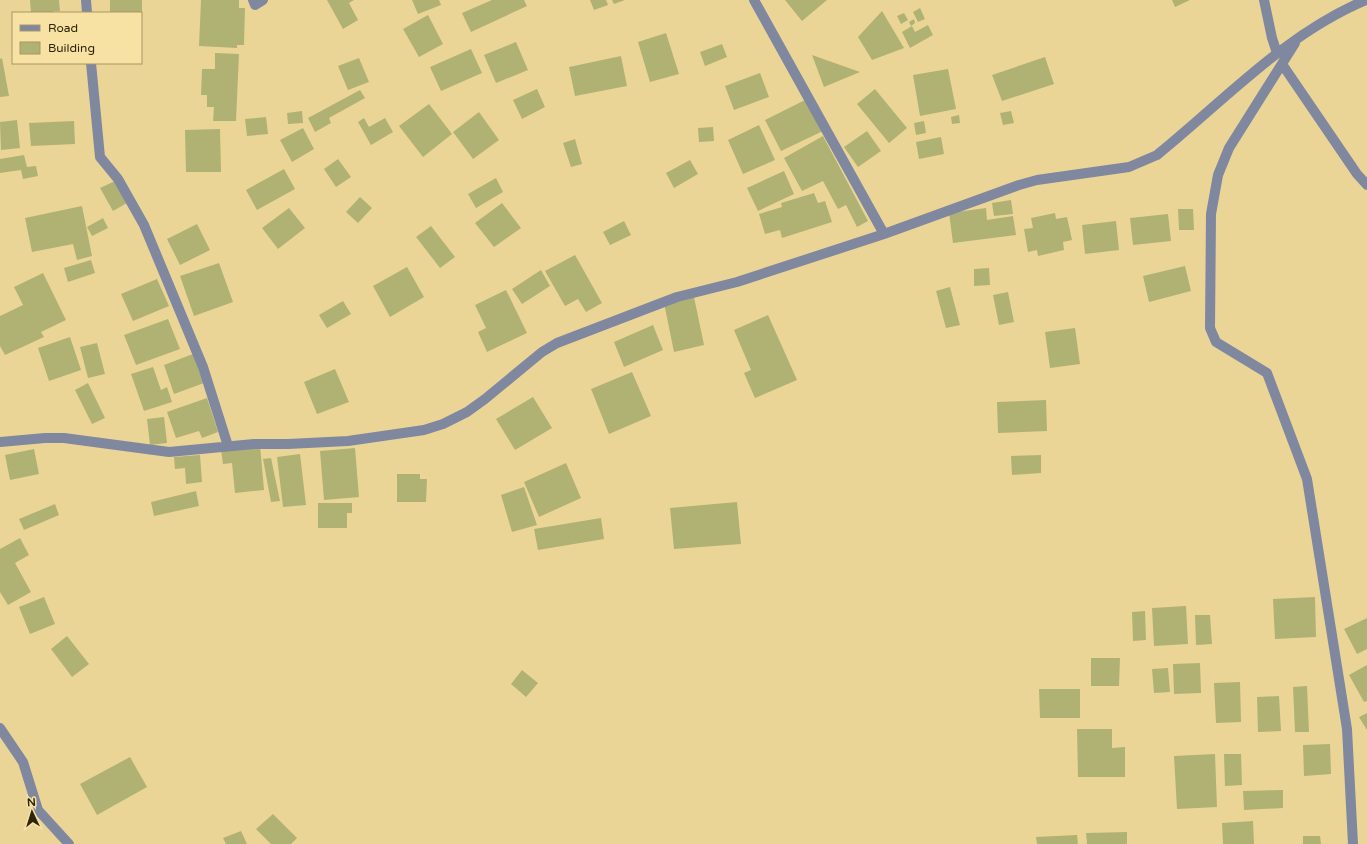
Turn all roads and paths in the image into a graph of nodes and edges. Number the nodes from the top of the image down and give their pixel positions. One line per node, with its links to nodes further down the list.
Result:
1 (86, 0): 7 (street)
2 (253, 0): 3 (street)
3 (263, 0)
4 (754, 0): 13 (street)
5 (1264, 0): 9 (street)
6 (1366, 0): 8 (street)
7 (87, 12)
8 (1299, 37): 9 (street); 11 (street)
9 (1277, 53): 13 (street)
10 (91, 64): 15 (street)
11 (1282, 64): 12 (street); 18 (street)
12 (1367, 185)
13 (884, 234): 15 (street)
14 (0, 442): 15 (street)
15 (228, 446)
16 (0, 728): 17 (street)
17 (69, 844)
18 (1354, 844)

